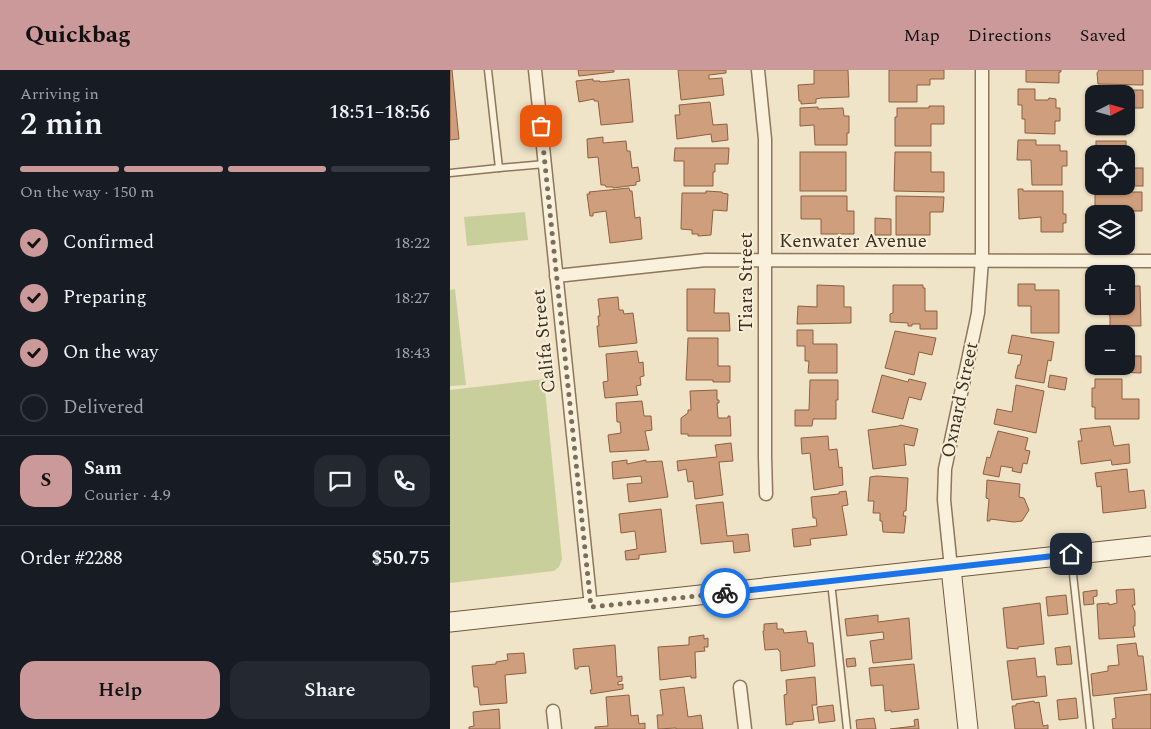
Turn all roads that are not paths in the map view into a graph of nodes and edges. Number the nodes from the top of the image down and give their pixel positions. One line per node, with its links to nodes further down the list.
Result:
1 (488, 70): 6 (lane)
2 (535, 70): 5 (street, Califa Street)
3 (758, 70): 8 (street, Tiara Street)
4 (982, 70): 9 (street, Oxnard Street)
5 (545, 164): 6 (lane); 11 (street, Califa Street)
6 (499, 168): 7 (lane)
7 (450, 173)
8 (764, 260): 9 (street, Kenwater Avenue); 11 (street, Kenwater Avenue); 12 (street, Tiara Street)
9 (982, 260): 10 (street, Kenwater Avenue); 15 (street, Oxnard Street)
10 (1151, 261)
11 (556, 276): 17 (street, Califa Street)
12 (766, 494)
13 (1151, 546): 14 (main road)
14 (1071, 554): 15 (main road); 25 (lane)
15 (951, 568): 16 (main road); 24 (main road, Oxnard Street)
16 (831, 581): 17 (main road); 23 (lane)
17 (591, 607): 18 (main road)
18 (450, 622)
19 (740, 687): 22 (street)
20 (554, 711): 21 (street)
21 (555, 729)
22 (745, 729)
23 (847, 729)
24 (968, 729)
25 (1090, 729)

